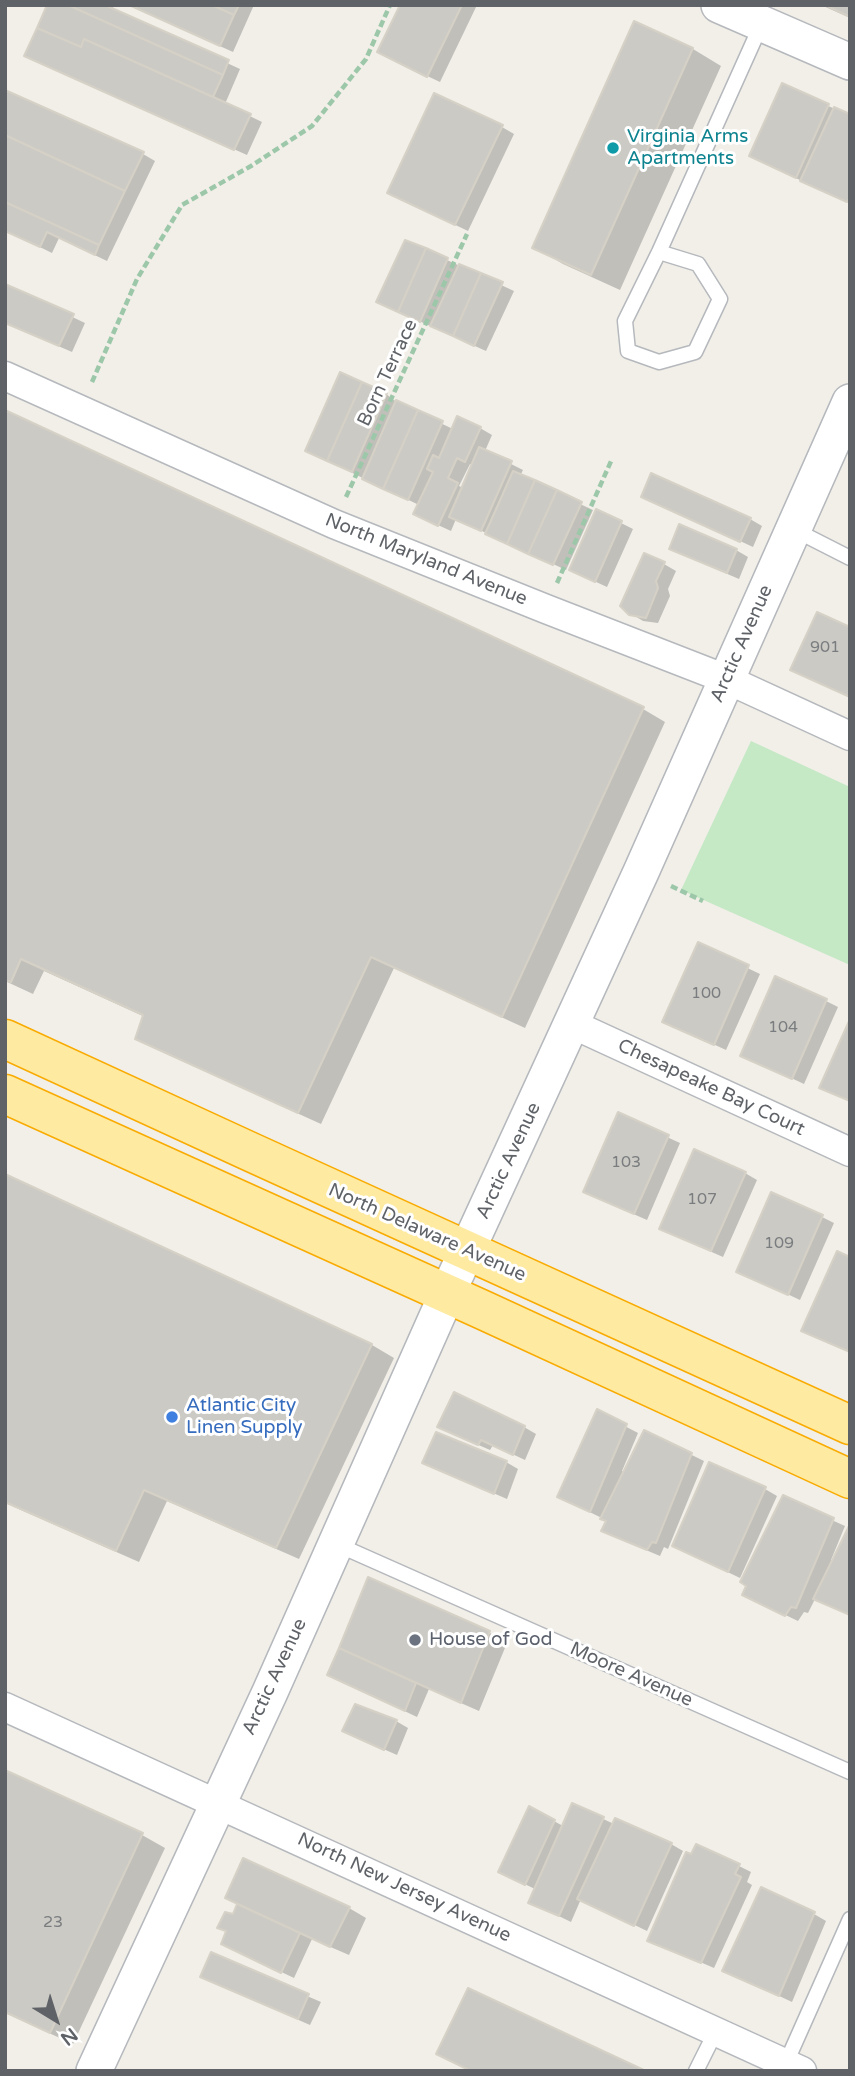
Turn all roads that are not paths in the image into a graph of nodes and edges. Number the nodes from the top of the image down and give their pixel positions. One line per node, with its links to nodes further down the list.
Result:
1 (719, 5): 2 (street)
2 (761, 25): 3 (street); 4 (lane)
3 (850, 62)
4 (659, 252): 4 (lane)
5 (5, 376): 9 (street, North Maryland Avenue)
6 (850, 402): 7 (street, Arctic Avenue)
7 (793, 529): 8 (lane); 9 (street, Arctic Avenue)
8 (850, 558)
9 (726, 679): 10 (street, North Maryland Avenue); 11 (street, Arctic Avenue)
10 (850, 736)
11 (572, 1024): 14 (street, Chesapeake Bay Court); 15 (street, Arctic Avenue)
12 (5, 1039): 15 (highway, North Delaware Avenue)
13 (5, 1094): 16 (highway)
14 (850, 1152)
15 (467, 1251): 16 (street, Arctic Avenue); 17 (highway, North Delaware Avenue)
16 (447, 1294): 18 (highway); 19 (street, Arctic Avenue)
17 (850, 1424)
18 (850, 1479)
19 (336, 1544): 21 (lane, Moore Avenue); 22 (street, Arctic Avenue)
20 (5, 1707): 22 (street, North New Jersey Avenue)
21 (850, 1772)
22 (216, 1803): 24 (street, North New Jersey Avenue); 26 (street, Arctic Avenue)
23 (850, 1919): 25 (lane)
24 (716, 2031): 25 (street, North New Jersey Avenue); 27 (lane)
25 (794, 2067)
26 (94, 2071)
27 (696, 2071)

